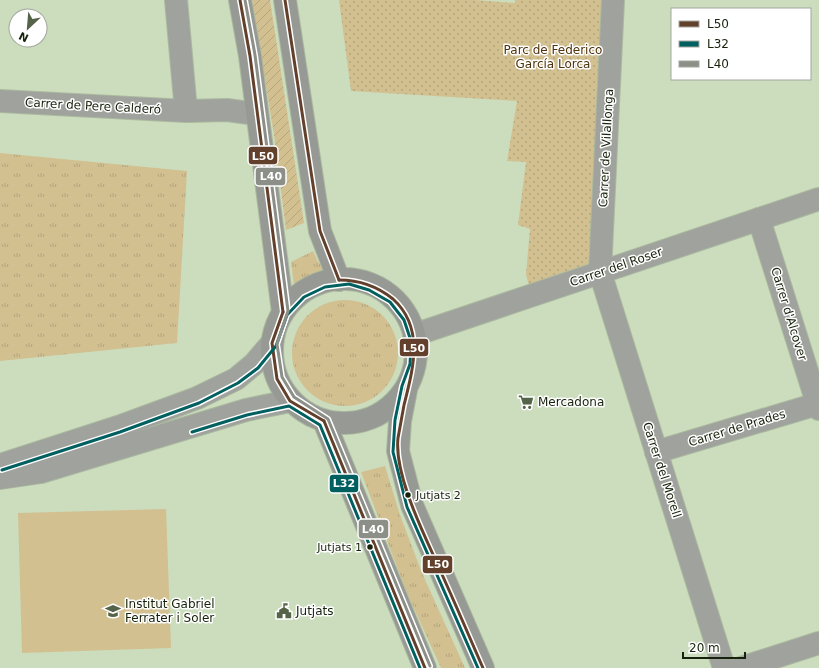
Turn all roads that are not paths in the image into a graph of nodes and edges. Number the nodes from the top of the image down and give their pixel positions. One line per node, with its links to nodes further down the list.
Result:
1 (176, 0): 6 (street)
2 (240, 0): 7 (main road)
3 (284, 0): 11 (main road)
4 (613, 0): 10 (street, Carrer de Vilallonga)
5 (0, 101): 6 (street, Carrer de Pere Calderó)
6 (186, 110): 7 (street, Carrer de Pere Calderó)
7 (257, 114): 12 (main road)
8 (819, 199): 9 (street, Carrer del Roser)
9 (759, 219): 10 (street, Carrer del Roser); 17 (street, Carrer d'Alcover)
10 (600, 272): 13 (street, Carrer del Roser); 19 (street, Carrer del Morell)
11 (339, 280): 12 (main road); 13 (main road)
12 (283, 312): 14 (main road)
13 (414, 335): 15 (main road)
14 (272, 343): 16 (main road); 20 (street)
15 (407, 387): 18 (main road); 26 (main road)
16 (290, 400): 18 (main road); 21 (street)
17 (818, 407): 19 (street, Carrer de Prades)
18 (324, 421): 25 (main road)
19 (656, 452): 27 (street, Carrer del Morell)
20 (0, 464)
21 (41, 472): 22 (street); 23 (street)
22 (0, 478)
23 (0, 490)
24 (819, 643): 28 (street)
25 (425, 668)
26 (483, 668)
27 (724, 668)
28 (741, 668)

